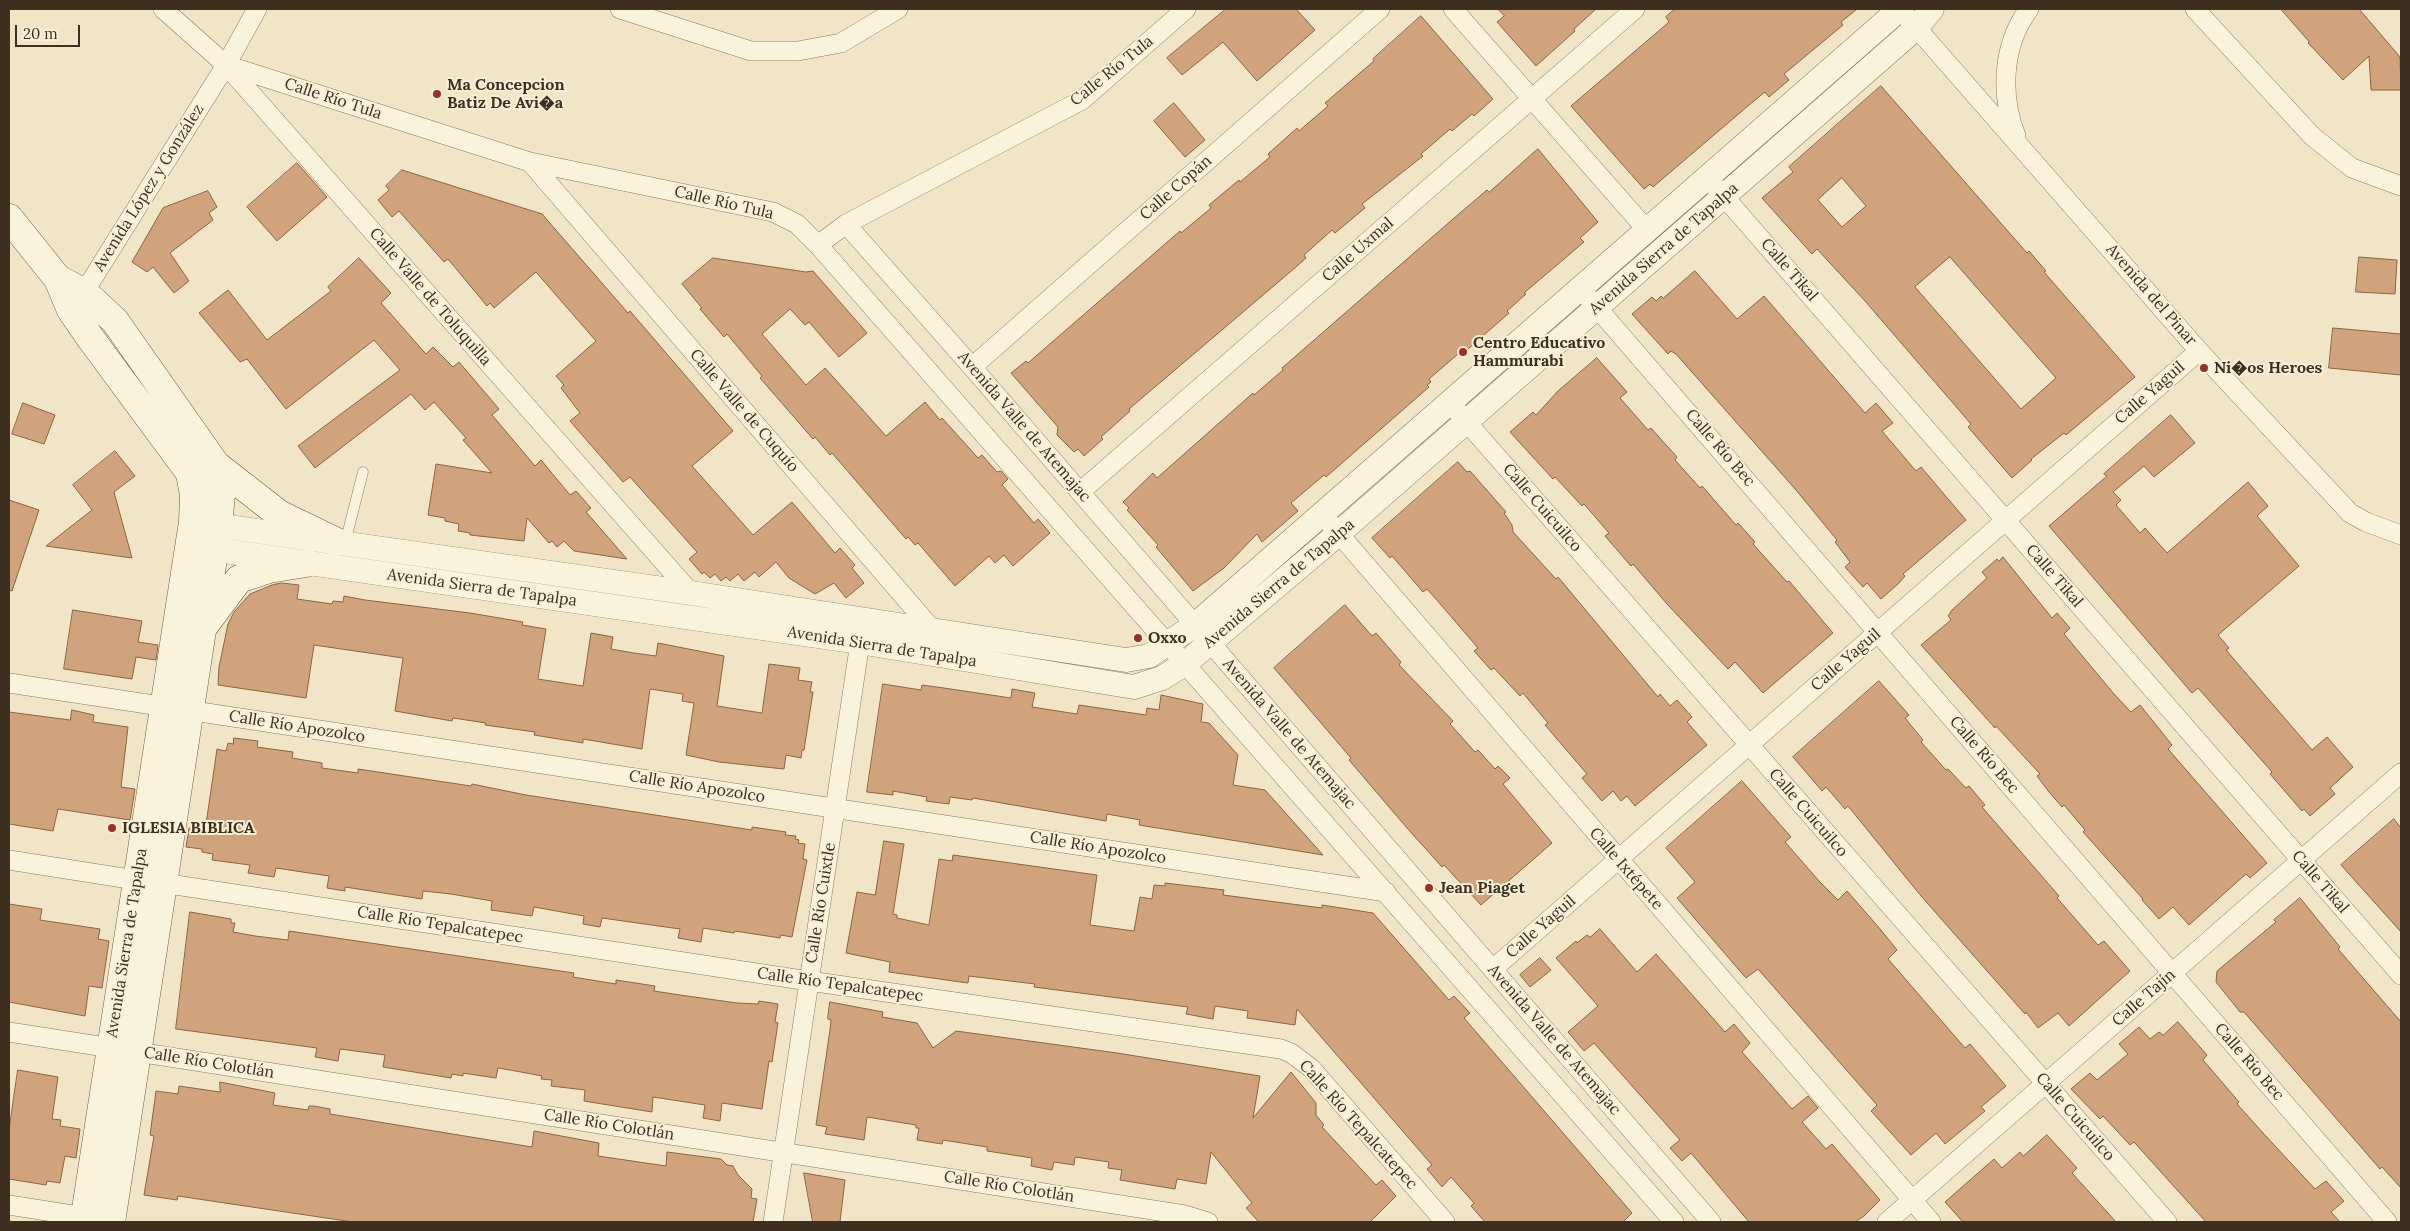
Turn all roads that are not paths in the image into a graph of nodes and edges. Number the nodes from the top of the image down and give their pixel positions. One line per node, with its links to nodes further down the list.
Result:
1 (163, 9): 14 (street, Calle Valle de Toluquilla)
2 (257, 9): 14 (street, Avenida López y González)
3 (620, 9): 4 (street)
4 (898, 9)
5 (1186, 9): 22 (street, Calle Río Tula)
6 (1380, 9): 29 (street, Calle Copán)
7 (1453, 9): 15 (street)
8 (1635, 9): 15 (street, Calle Uxmal)
9 (1900, 9): 13 (street, Avenida del Pinar); 18 (street, Avenida Sierra de Tapalpa)
10 (1932, 9): 13 (street, Avenida Sierra de Tapalpa)
11 (2029, 9): 16 (street, Avenida del Pinar)
12 (2195, 9): 19 (street)
13 (1917, 26): 16 (street, Avenida del Pinar); 20 (street, Avenida Sierra de Tapalpa)
14 (226, 65): 17 (street, Calle Río Tula); 26 (street, Avenida López y González); 42 (street, Calle Valle de Toluquilla)
15 (1532, 99): 23 (street); 34 (street, Calle Uxmal)
16 (2019, 144): 28 (street, Avenida del Pinar)
17 (530, 162): 24 (street, Calle Río Tula); 43 (street, Calle Valle de Cuquío)
18 (1708, 177): 20 (street, Calle Tikal); 23 (street, Avenida Sierra de Tapalpa)
19 (2401, 186)
20 (1724, 196): 27 (street, Avenida Sierra de Tapalpa); 36 (street, Calle Tikal)
21 (9, 218): 26 (main road)
22 (846, 224): 24 (street, Calle Río Tula); 29 (street, Avenida Valle de Atemajac)
23 (1647, 230): 25 (street, Avenida Sierra de Tapalpa)
24 (818, 245): 48 (street, Avenida Valle de Atemajac)
25 (1580, 288): 27 (street, Calle Río Bec); 30 (street, Avenida Sierra de Tapalpa)
26 (78, 301): 32 (main road, Avenida Sierra de Tapalpa); 39 (main road, Avenida Sierra de Tapalpa)
27 (1598, 306): 31 (street, Avenida Sierra de Tapalpa); 45 (street, Calle Río Bec)
28 (2199, 351): 36 (street, Calle Yaguil); 38 (street, Avenida del Pinar)
29 (972, 367): 34 (street, Avenida Valle de Atemajac)
30 (1450, 403): 31 (street, Calle Cuicuilco); 35 (street, Avenida Sierra de Tapalpa)
31 (1466, 422): 37 (street, Avenida Sierra de Tapalpa); 53 (street, Calle Cuicuilco)
32 (216, 465): 39 (main road, Avenida Sierra de Tapalpa); 40 (main road)
33 (363, 472): 40 (lane)
34 (1080, 492): 46 (street, Avenida Valle de Atemajac)
35 (1322, 514): 37 (street, Calle Ixtépete); 46 (street, Avenida Sierra de Tapalpa)
36 (2006, 520): 45 (street, Calle Yaguil); 58 (street, Calle Tikal)
37 (1338, 534): 46 (street, Avenida Sierra de Tapalpa); 57 (street, Calle Ixtépete)
38 (2401, 535)
39 (203, 536): 40 (street, Avenida Sierra de Tapalpa); 41 (street, Avenida Sierra de Tapalpa); 44 (main road, Avenida Sierra de Tapalpa); 52 (main road, Avenida Sierra de Tapalpa)
40 (341, 543): 42 (street, Avenida Sierra de Tapalpa)
41 (306, 563): 44 (main road); 47 (street, Avenida Sierra de Tapalpa)
42 (691, 593): 43 (street, Avenida Sierra de Tapalpa)
43 (933, 631): 48 (street, Avenida Sierra de Tapalpa); 49 (street, Calle Valle de Cuquío)
44 (200, 632): 52 (main road, Avenida Sierra de Tapalpa)
45 (1878, 632): 53 (street, Calle Yaguil); 62 (street, Calle Río Bec)
46 (1203, 634): 48 (street, Avenida Sierra de Tapalpa); 50 (street, Avenida Sierra de Tapalpa); 61 (street, Avenida Valle de Atemajac)
47 (860, 642): 49 (street, Avenida Sierra de Tapalpa); 55 (street, Calle Río Cuixtle)
48 (1169, 644): 50 (street, Avenida Valle de Atemajac)
49 (960, 660): 50 (street, Avenida Sierra de Tapalpa)
50 (1186, 663): 60 (street, Avenida Valle de Atemajac)
51 (9, 683): 52 (street, Calle Río Apozolco)
52 (176, 708): 55 (street, Calle Río Apozolco); 59 (main road, Avenida Sierra de Tapalpa)
53 (1749, 745): 57 (street, Calle Yaguil); 67 (street, Calle Cuicuilco)
54 (2401, 774): 58 (street, Calle Tajín)
55 (835, 808): 60 (street, Calle Río Apozolco); 64 (street, Calle Río Cuixtle)
56 (9, 860): 59 (street, Calle Río Tepalcatepec)
57 (1618, 860): 61 (street, Calle Yaguil); 69 (street, Calle Ixtépete)
58 (2301, 860): 62 (street, Calle Tajín); 63 (street, Calle Tikal)
59 (149, 882): 64 (street, Calle Río Tepalcatepec); 66 (main road, Avenida Sierra de Tapalpa)
60 (1386, 892): 75 (street, Avenida Valle de Atemajac)
61 (1493, 970): 76 (street, Avenida Valle de Atemajac)
62 (2172, 973): 67 (street, Calle Tajín); 80 (street, Calle Río Bec)
63 (2401, 975)
64 (809, 981): 68 (street, Calle Río Cuixtle); 74 (street, Calle Río Tepalcatepec)
65 (9, 1032): 66 (street, Calle Río Colotlán)
66 (124, 1050): 68 (street, Calle Río Colotlán); 71 (main road, Avenida Sierra de Tapalpa)
67 (2046, 1083): 69 (street, Calle Tajín); 79 (street, Calle Cuicuilco)
68 (784, 1152): 72 (street, Calle Río Cuixtle); 73 (street, Calle Río Colotlán)
69 (1911, 1201): 77 (street, Calle Tajín); 78 (street, Calle Ixtépete)
70 (9, 1205): 71 (street)
71 (102, 1221)
72 (773, 1222)
73 (1208, 1222)
74 (1445, 1222)
75 (1674, 1222)
76 (1711, 1222)
77 (1887, 1222)
78 (1931, 1222)
79 (2167, 1222)
80 (2387, 1222)

